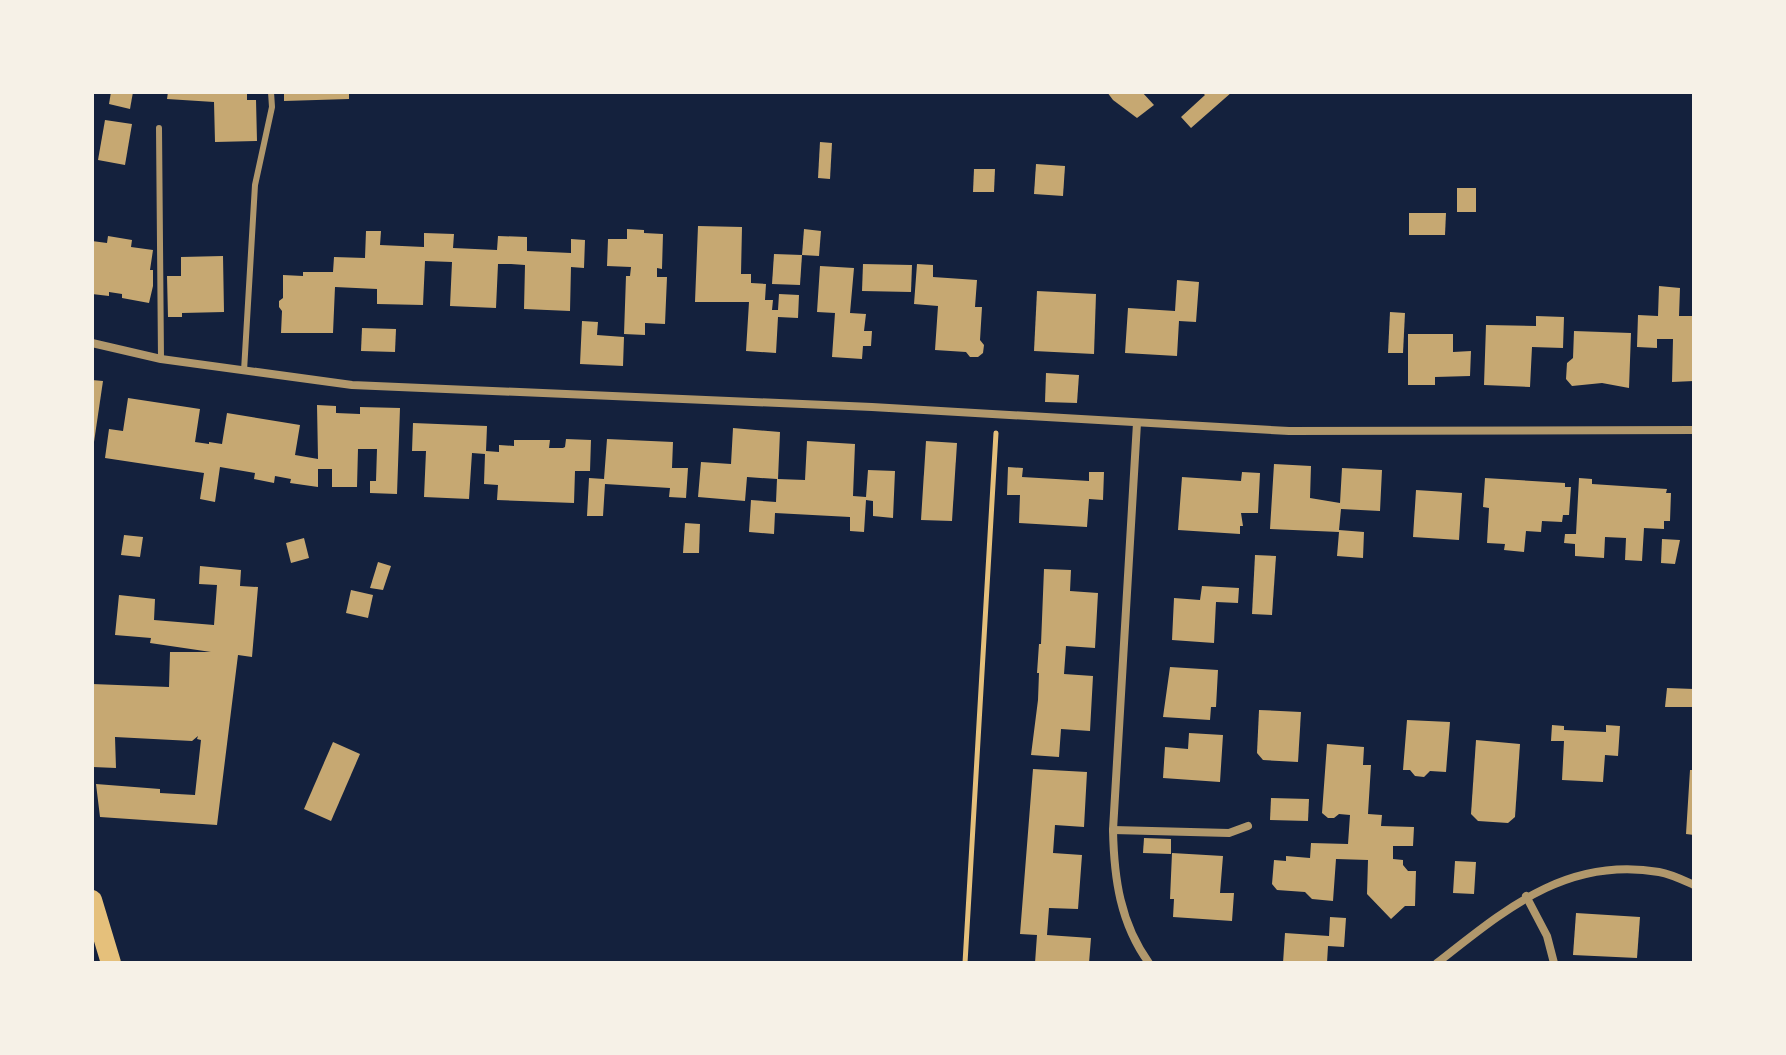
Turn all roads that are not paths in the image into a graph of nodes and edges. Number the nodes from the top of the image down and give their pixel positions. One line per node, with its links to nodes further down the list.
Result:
1 (271, 92): 5 (lane)
2 (159, 128): 4 (lane)
3 (92, 343): 4 (street)
4 (161, 359): 5 (street)
5 (244, 371): 6 (street)
6 (1137, 423): 7 (street); 9 (street)
7 (1694, 430)
8 (1248, 826): 9 (street)
9 (1113, 830): 15 (street)
10 (1694, 885): 11 (street)
11 (1526, 896): 16 (street); 17 (street)
12 (93, 906): 13 (main road); 14 (main road)
13 (111, 963)
14 (127, 963)
15 (1149, 963)
16 (1437, 963)
17 (1554, 963)

